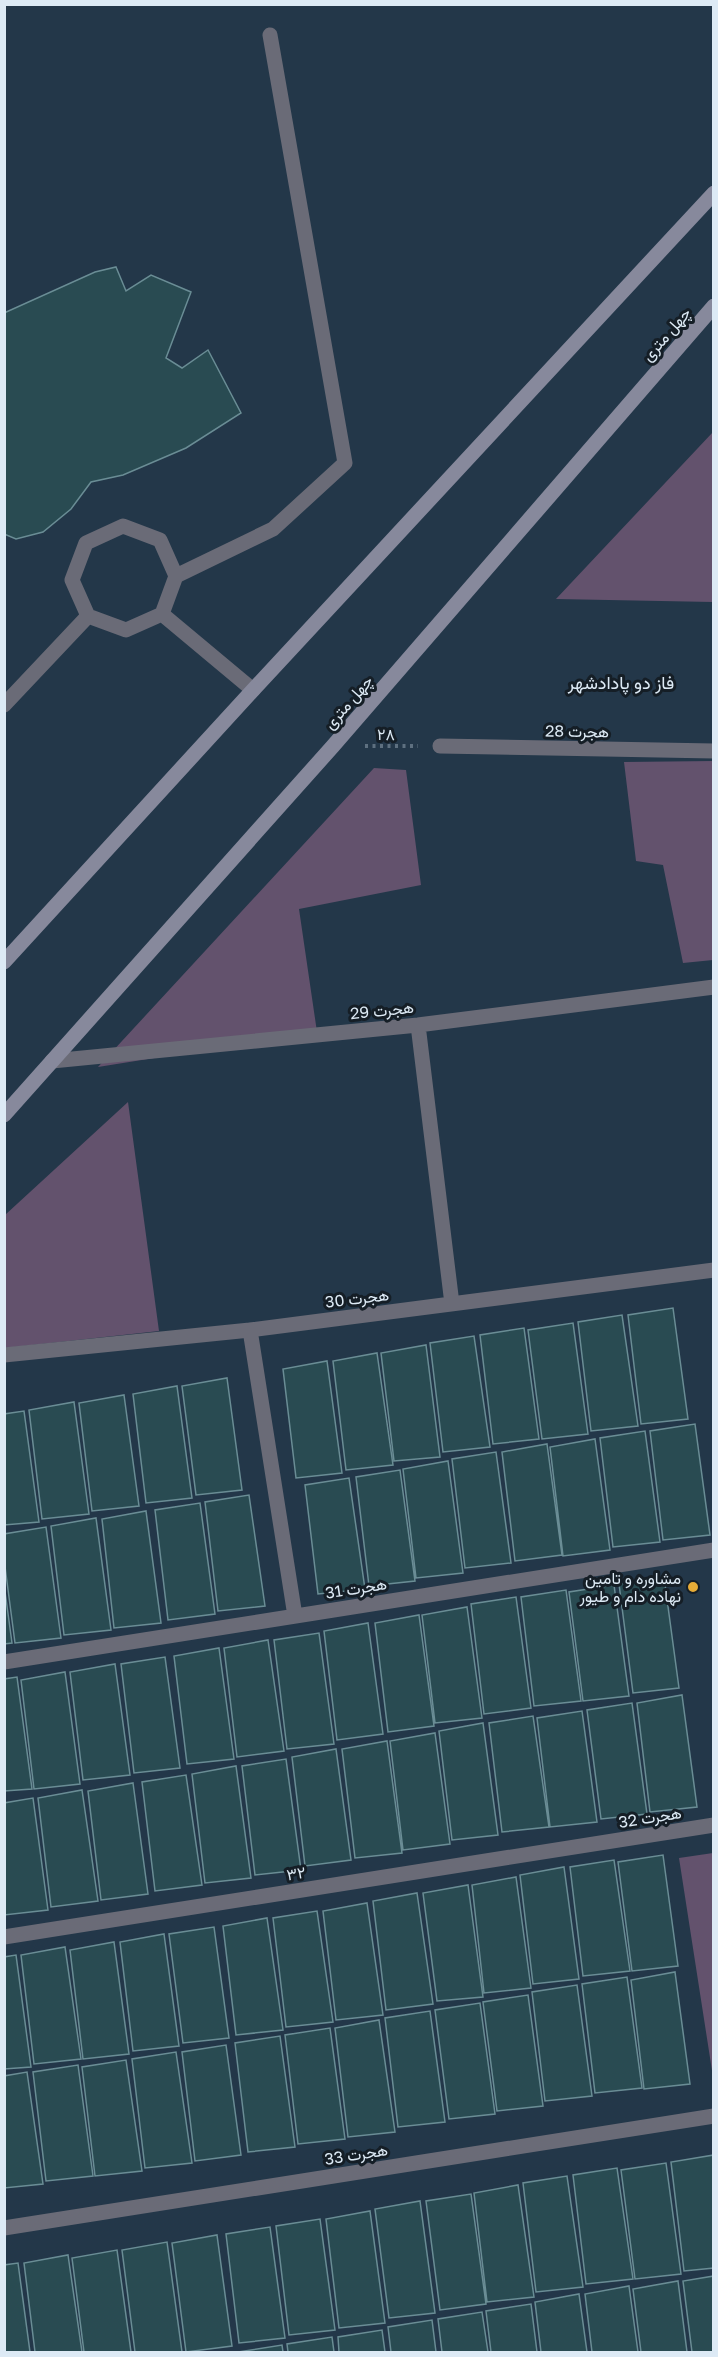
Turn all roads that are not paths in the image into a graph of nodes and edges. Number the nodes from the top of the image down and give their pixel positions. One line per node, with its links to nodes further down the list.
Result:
1 (270, 35): 4 (street)
2 (714, 193): 7 (main road)
3 (714, 306): 14 (main road, چهل متری)
4 (176, 576): 5 (street); 6 (street)
5 (162, 614): 6 (street); 7 (street)
6 (88, 616): 8 (street)
7 (253, 690): 11 (main road)
8 (4, 705)
9 (440, 746): 10 (street, هجرت 28)
10 (714, 751)
11 (4, 962)
12 (714, 987): 13 (street, هجرت 29)
13 (418, 1025): 14 (street, هجرت 29); 17 (street)
14 (52, 1061): 15 (main road, چهل متری)
15 (4, 1115)
16 (714, 1270): 17 (street, هجرت 30)
17 (453, 1304): 18 (street, هجرت 30)
18 (250, 1330): 19 (street, هجرت 30); 21 (street)
19 (4, 1355)
20 (714, 1550): 21 (street, هجرت 31)
21 (295, 1616): 22 (street, هجرت 31)
22 (4, 1662)
23 (714, 1825): 24 (street, هجرت 32)
24 (592, 1845): 25 (street, ۳۲)
25 (4, 1937)
26 (714, 2116): 27 (street, هجرت 33)
27 (4, 2228)

